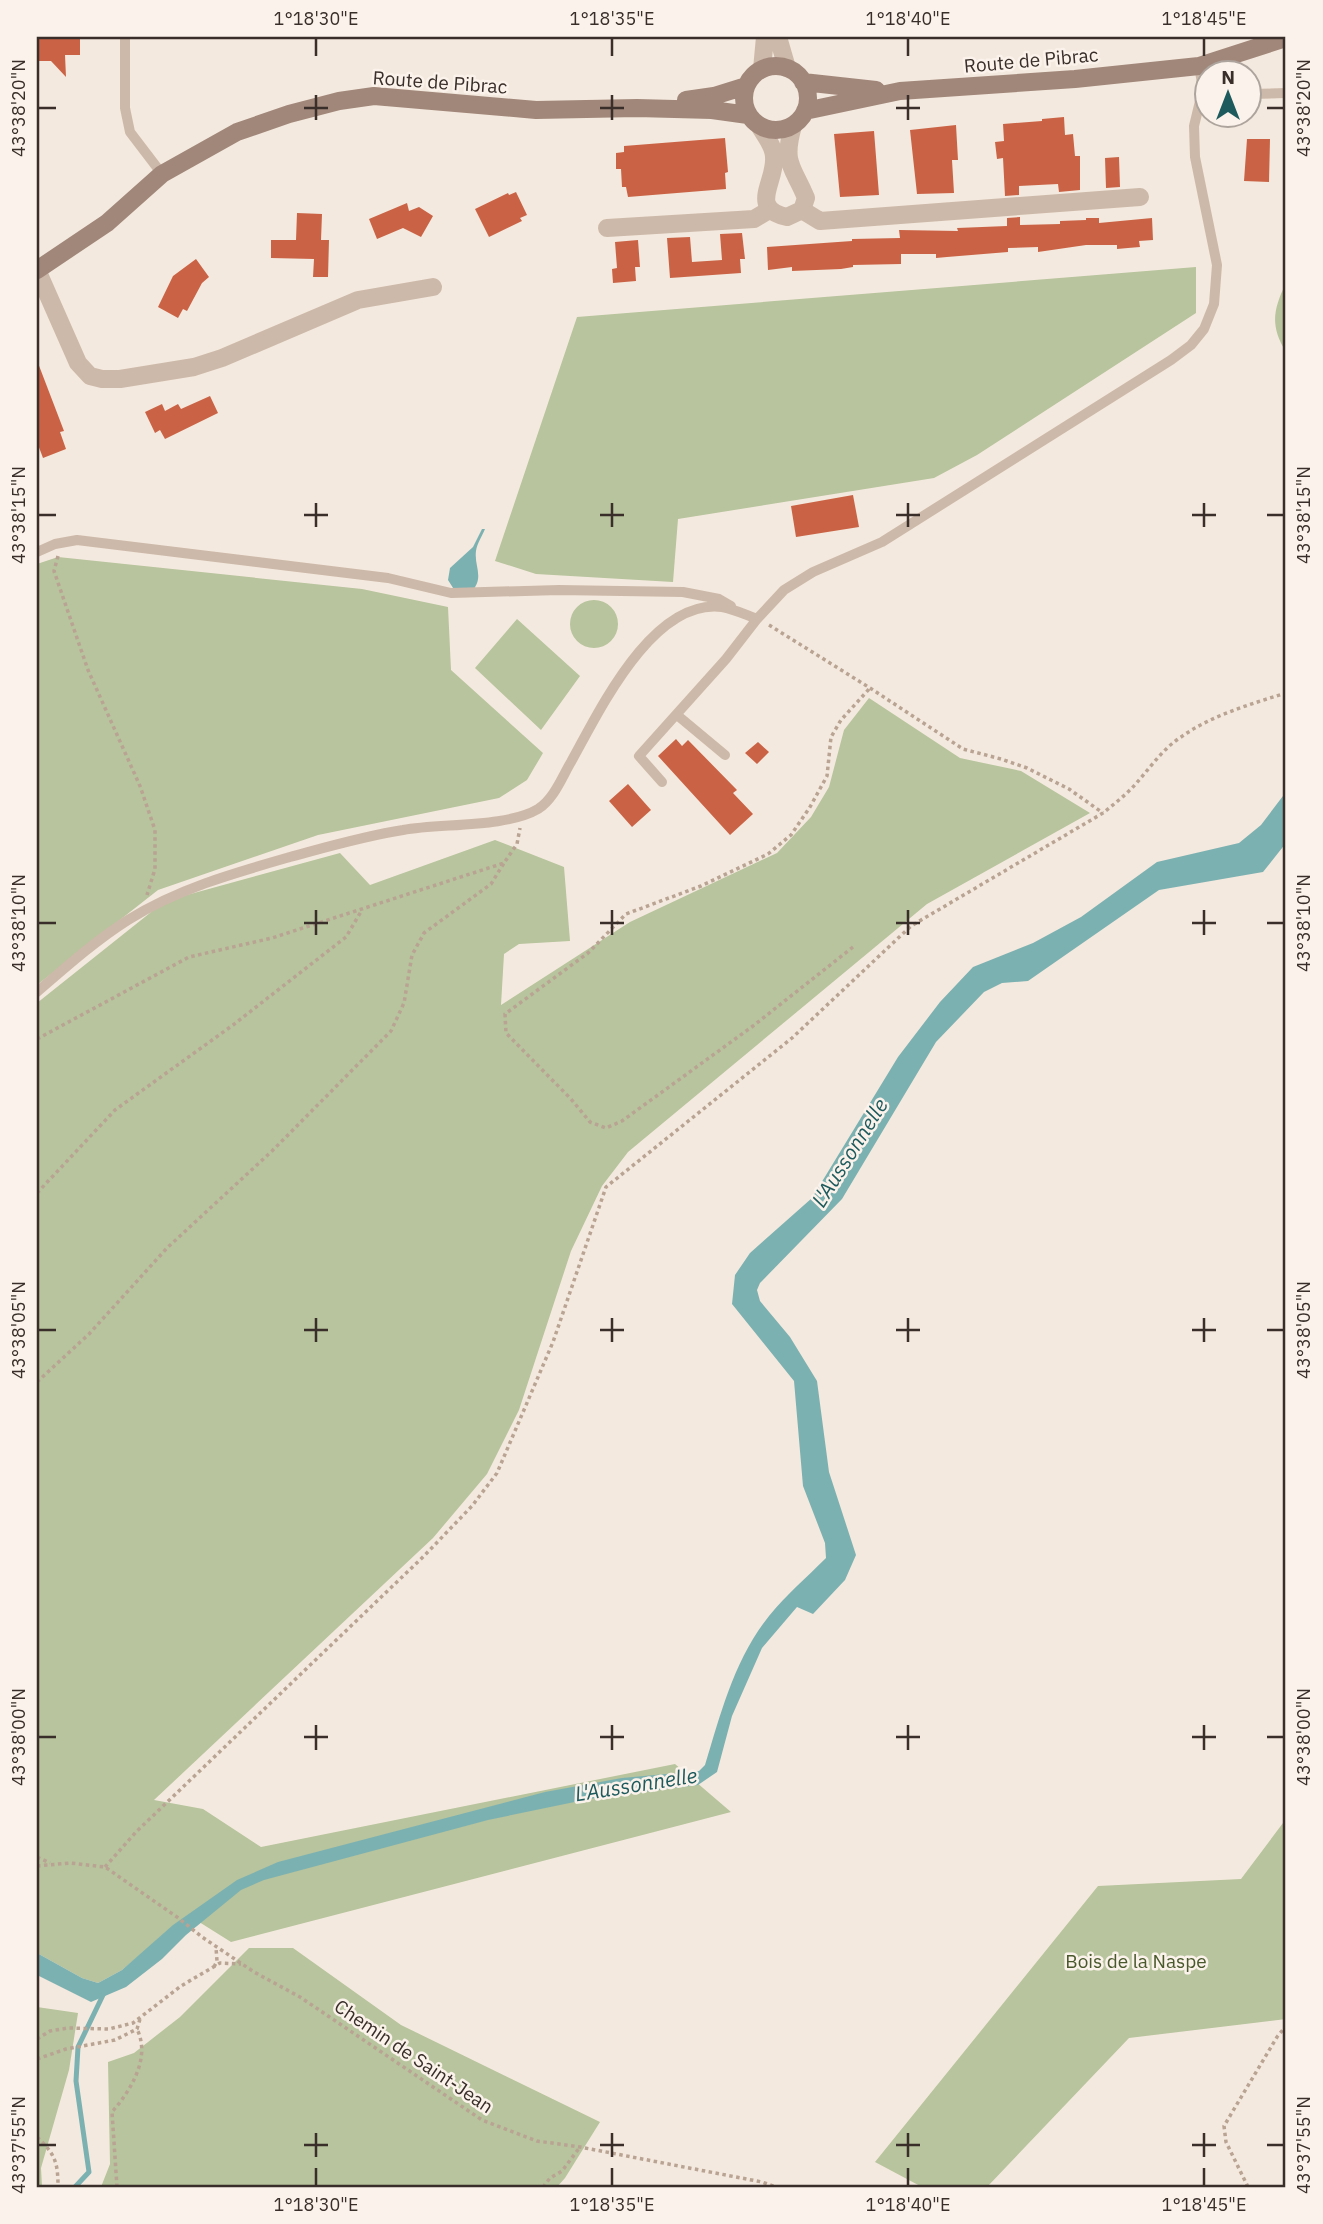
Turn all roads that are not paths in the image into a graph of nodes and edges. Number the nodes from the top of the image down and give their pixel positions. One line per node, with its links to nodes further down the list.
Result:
1 (125, 37): 19 (lane)
2 (765, 37): 8 (street)
3 (778, 37): 7 (street)
4 (1286, 38): 5 (main road, Route de Pibrac)
5 (1218, 60)
6 (1194, 67): 11 (main road, Route de Pibrac)
7 (787, 68): 8 (main road); 9 (main road)
8 (762, 69): 10 (main road, Route de Pibrac)
9 (803, 82): 11 (main road, Route de Pibrac); 15 (main road)
10 (746, 86): 14 (main road, Route de Pibrac); 16 (main road)
11 (900, 91): 15 (main road, Route de Pibrac)
12 (1286, 93): 13 (lane)
13 (1264, 94)
14 (637, 108): 16 (main road, Route de Pibrac); 19 (main road, Route de Pibrac)
15 (806, 111): 17 (main road)
16 (754, 121): 17 (main road, Route de Pibrac); 21 (street)
17 (793, 126): 22 (street)
18 (1194, 130): 27 (lane)
19 (162, 174): 24 (main road, Route de Pibrac)
20 (1140, 197): 22 (street)
21 (769, 210): 22 (street); 23 (street)
22 (802, 210)
23 (607, 228)
24 (37, 270): 25 (street)
25 (433, 287)
26 (37, 552): 27 (lane)
27 (757, 619): 28 (lane); 31 (lane)
28 (677, 715): 29 (lane); 30 (lane)
29 (725, 755)
30 (662, 782)
31 (37, 992)

